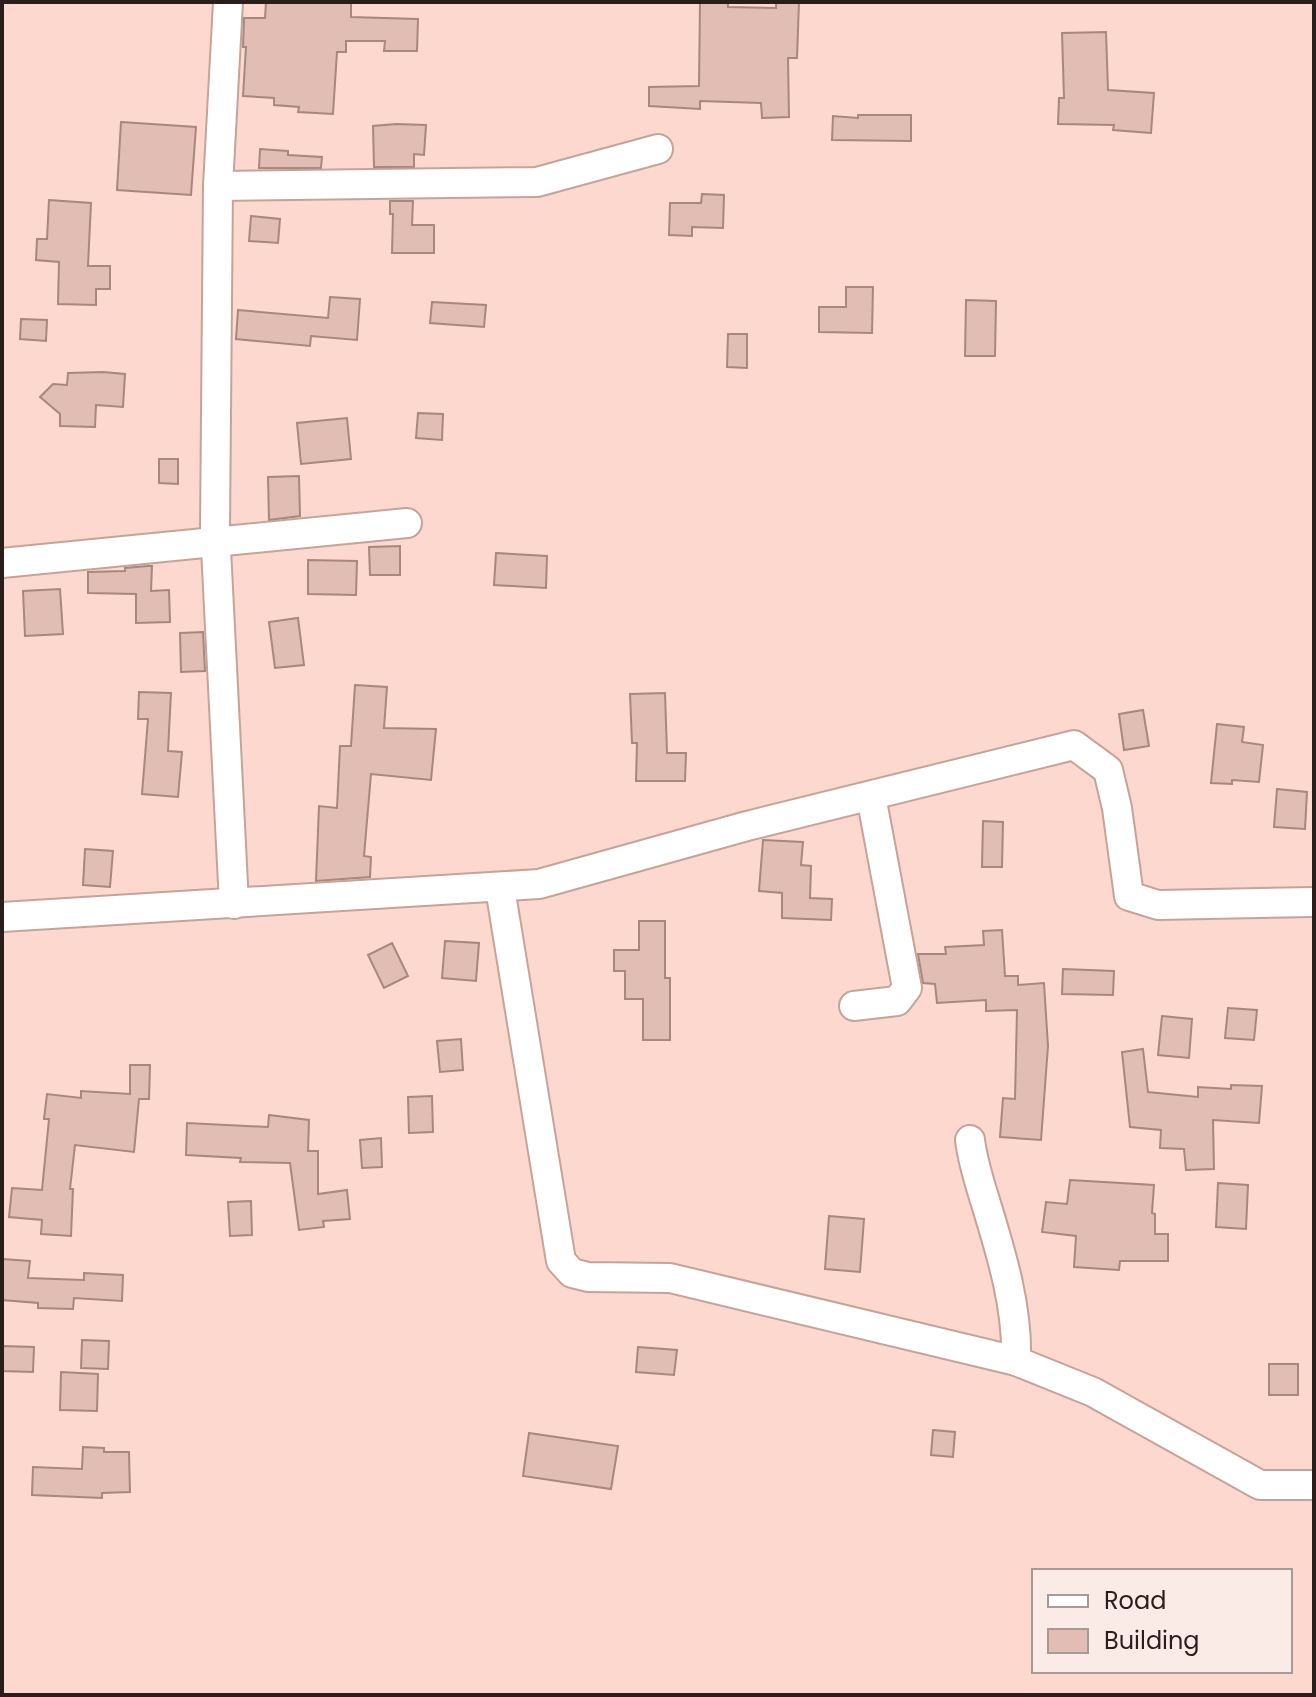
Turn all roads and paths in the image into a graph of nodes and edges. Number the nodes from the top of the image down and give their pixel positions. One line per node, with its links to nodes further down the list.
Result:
1 (228, 2): 3 (street)
2 (658, 149): 3 (street)
3 (218, 186): 5 (street)
4 (407, 523): 5 (street)
5 (216, 542): 6 (street); 10 (street)
6 (2, 563)
7 (871, 796): 8 (street); 9 (street); 12 (street)
8 (500, 888): 10 (street); 14 (street)
9 (1314, 902)
10 (234, 904): 11 (street)
11 (2, 917)
12 (854, 1006)
13 (970, 1140): 14 (street)
14 (1016, 1361): 15 (street)
15 (1314, 1485)

